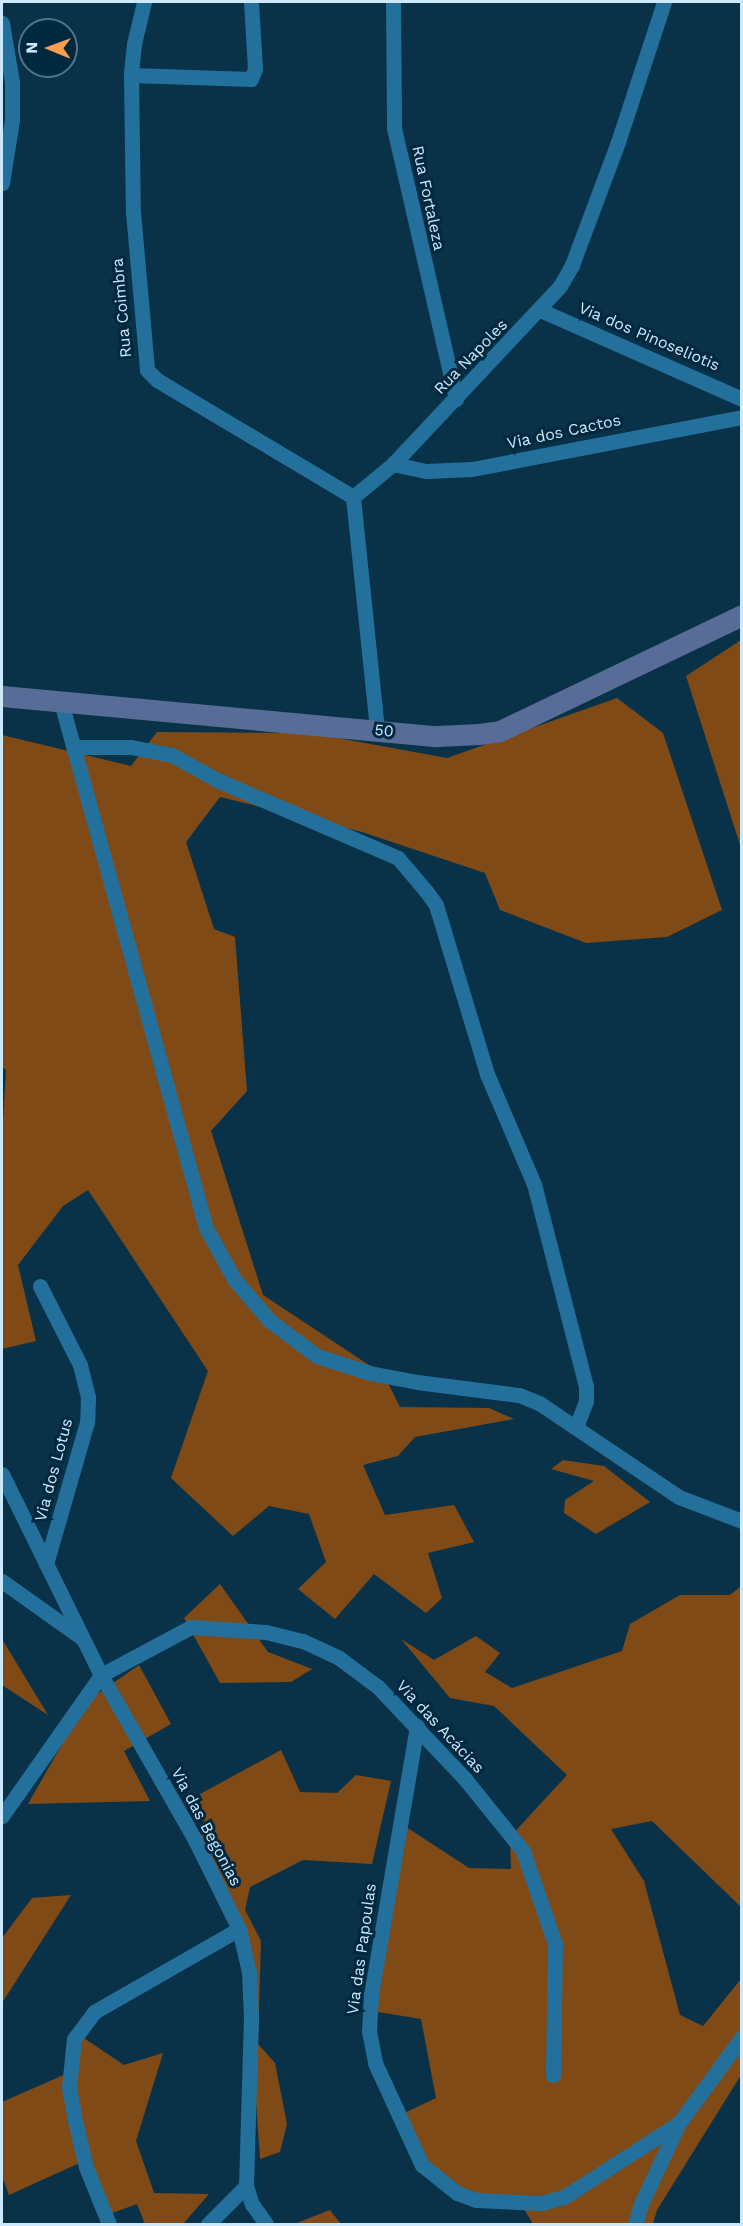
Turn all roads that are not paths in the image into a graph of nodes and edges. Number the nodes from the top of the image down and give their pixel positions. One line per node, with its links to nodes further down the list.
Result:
1 (144, 2): 6 (street, Rua Coimbra)
2 (251, 2): 6 (street)
3 (393, 2): 9 (street, Rua Fortaleza)
4 (664, 2): 8 (street, Rua Napoles)
5 (2, 23): 7 (street)
6 (132, 75): 13 (street, Rua Coimbra)
7 (2, 183)
8 (540, 310): 9 (street, Rua Napoles); 10 (street, Via dos Pinoseliotis)
9 (456, 399): 12 (street, Rua Napoles)
10 (741, 399)
11 (741, 417): 12 (street, Via dos Cactos)
12 (393, 464): 13 (street, Rua Napoles)
13 (353, 497): 17 (street)
14 (741, 615): 17 (main road, 50)
15 (2, 696): 16 (main road, 50)
16 (61, 702): 17 (main road, 50); 18 (street)
17 (377, 730)
18 (74, 747): 20 (street); 20 (street)
19 (40, 1286): 23 (street, Via dos Lotus)
20 (576, 1428): 22 (street)
21 (2, 1474): 23 (street, Via das Begonias)
22 (741, 1521)
23 (46, 1564): 25 (street, Via das Begonias)
24 (2, 1581): 25 (street)
25 (84, 1640): 26 (street, Via das Begonias)
26 (101, 1675): 27 (street, Via das Acácias); 28 (street); 29 (street, Via das Begonias)
27 (417, 1726): 31 (street, Via das Acácias); 32 (street, Via das Papoulas)
28 (2, 1816)
29 (239, 1929): 33 (street, Via das Begonias); 34 (street)
30 (741, 2037): 32 (street)
31 (553, 2075)
32 (679, 2123): 37 (street)
33 (246, 2186): 35 (street); 36 (street, Via das Begonias)
34 (109, 2224)
35 (208, 2224)
36 (266, 2224)
37 (635, 2224)

